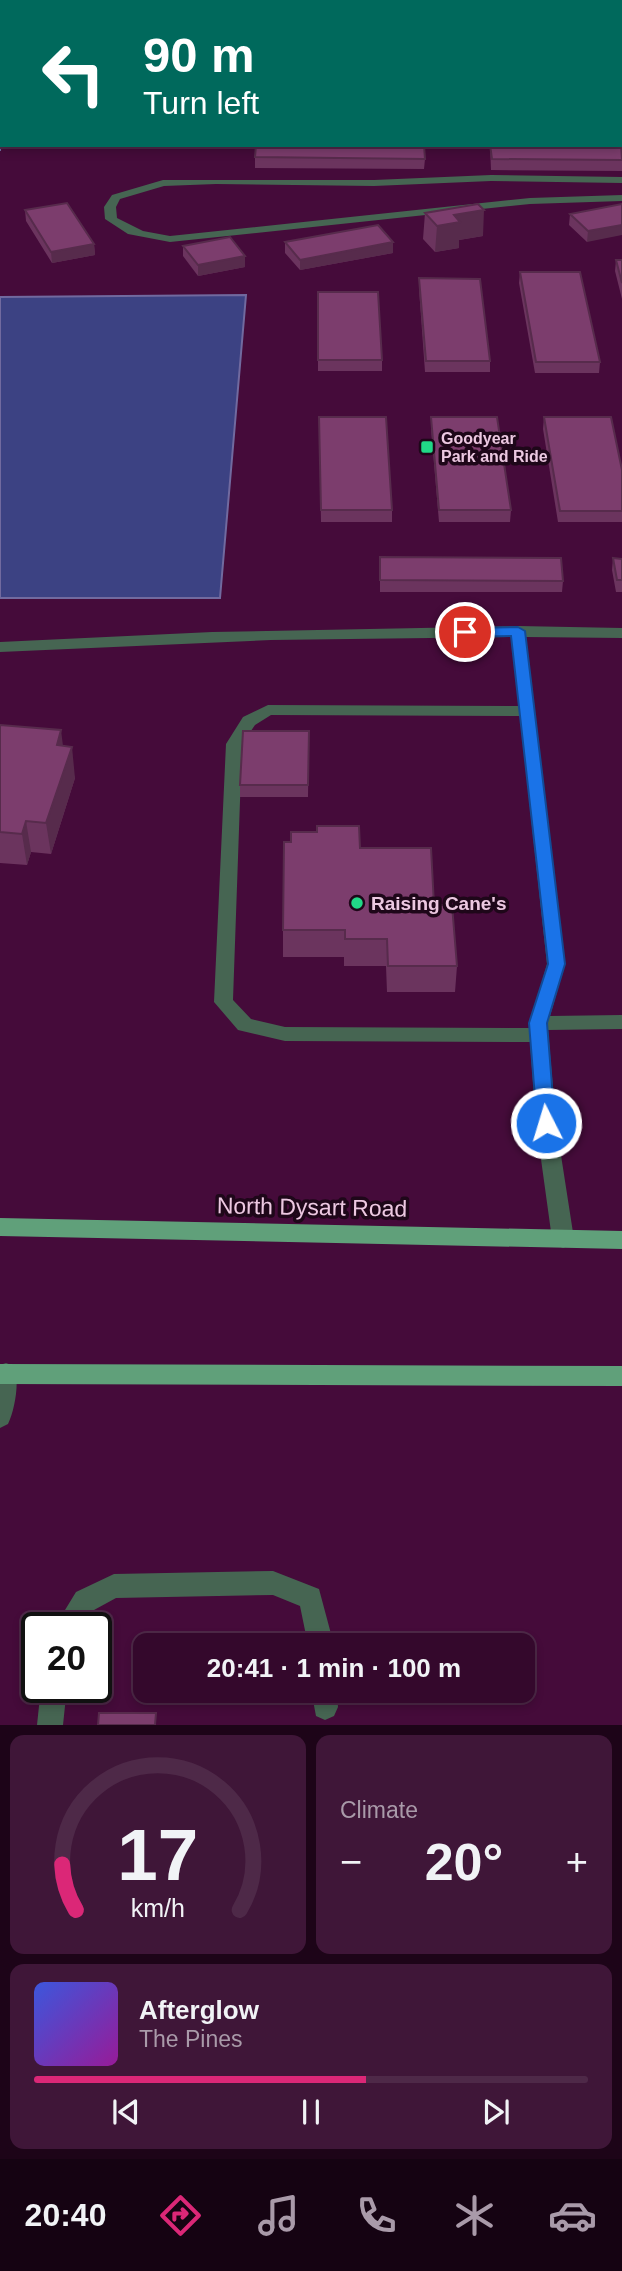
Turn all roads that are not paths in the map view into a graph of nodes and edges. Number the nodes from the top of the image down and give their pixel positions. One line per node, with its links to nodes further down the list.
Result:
1 (622, 180): 2 (lane)
2 (622, 198)
3 (518, 631): 4 (lane); 5 (lane); 6 (lane)
4 (622, 633)
5 (0, 647)
6 (526, 711): 8 (lane); 8 (lane)
7 (622, 1022): 8 (lane)
8 (538, 1029): 10 (lane)
9 (0, 1227): 10 (main road, North Dysart Road)
10 (563, 1239): 11 (main road, North Dysart Road)
11 (622, 1240)
12 (3, 1374): 13 (main road); 14 (lane)
13 (622, 1376)
14 (0, 1417)
15 (77, 1612): 16 (lane)
16 (318, 1633)
17 (52, 1703): 18 (lane)
18 (50, 1725)

